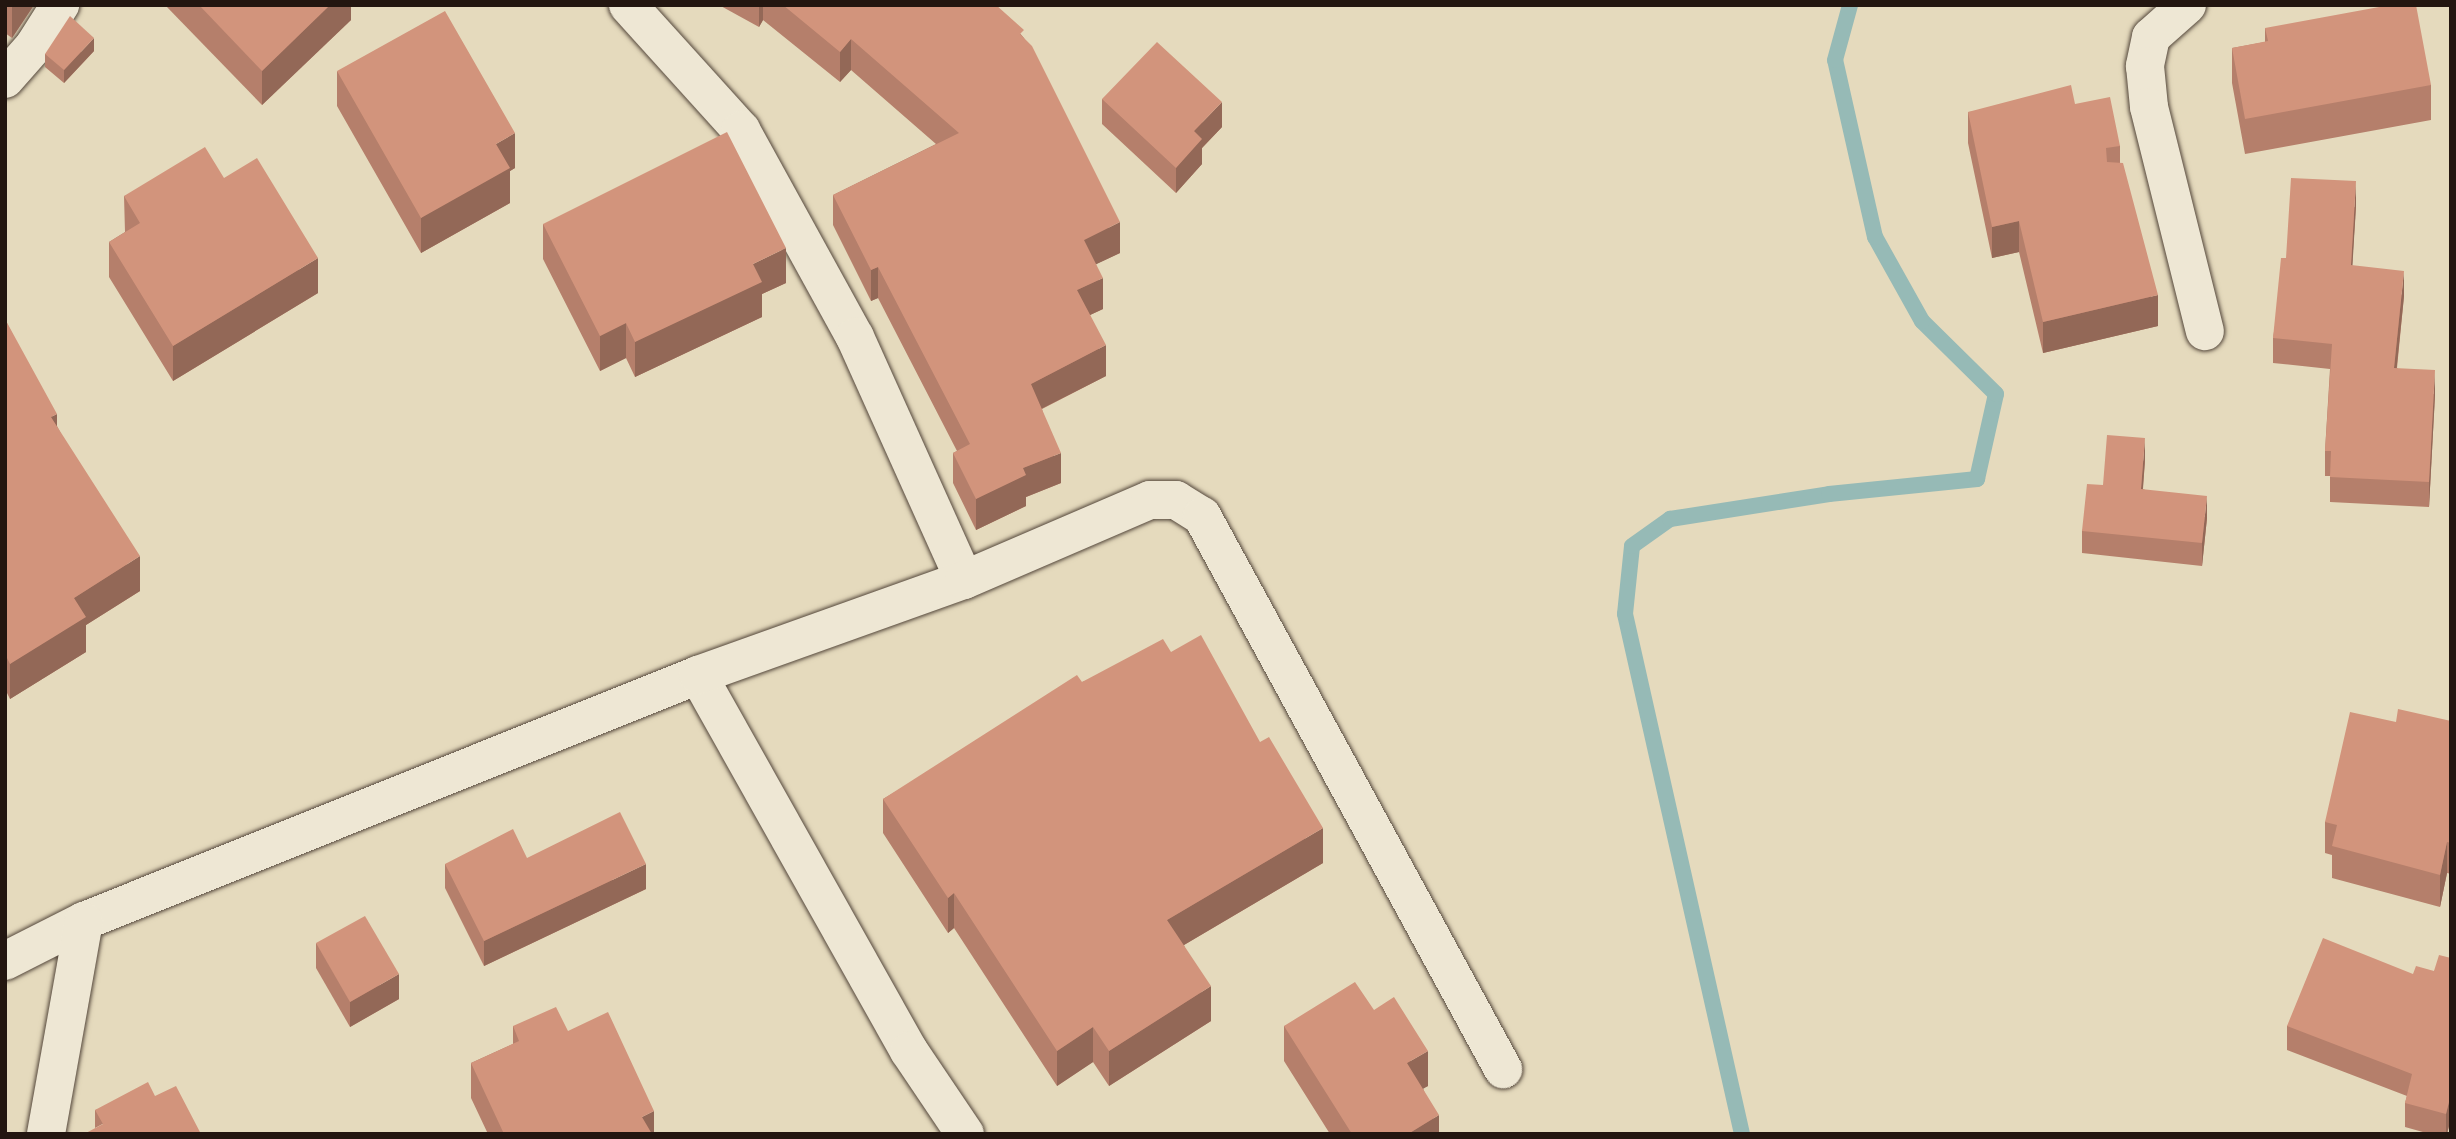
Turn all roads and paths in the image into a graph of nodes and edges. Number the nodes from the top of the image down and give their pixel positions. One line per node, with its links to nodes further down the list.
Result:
1 (60, 5): 4 (street)
2 (628, 5): 6 (street)
3 (2187, 5): 5 (street)
4 (5, 79)
5 (2205, 331)
6 (964, 580): 7 (street); 10 (street)
7 (698, 676): 8 (street); 12 (street)
8 (83, 921): 9 (street); 11 (street)
9 (5, 961)
10 (1503, 1069)
11 (46, 1134)
12 (965, 1134)

